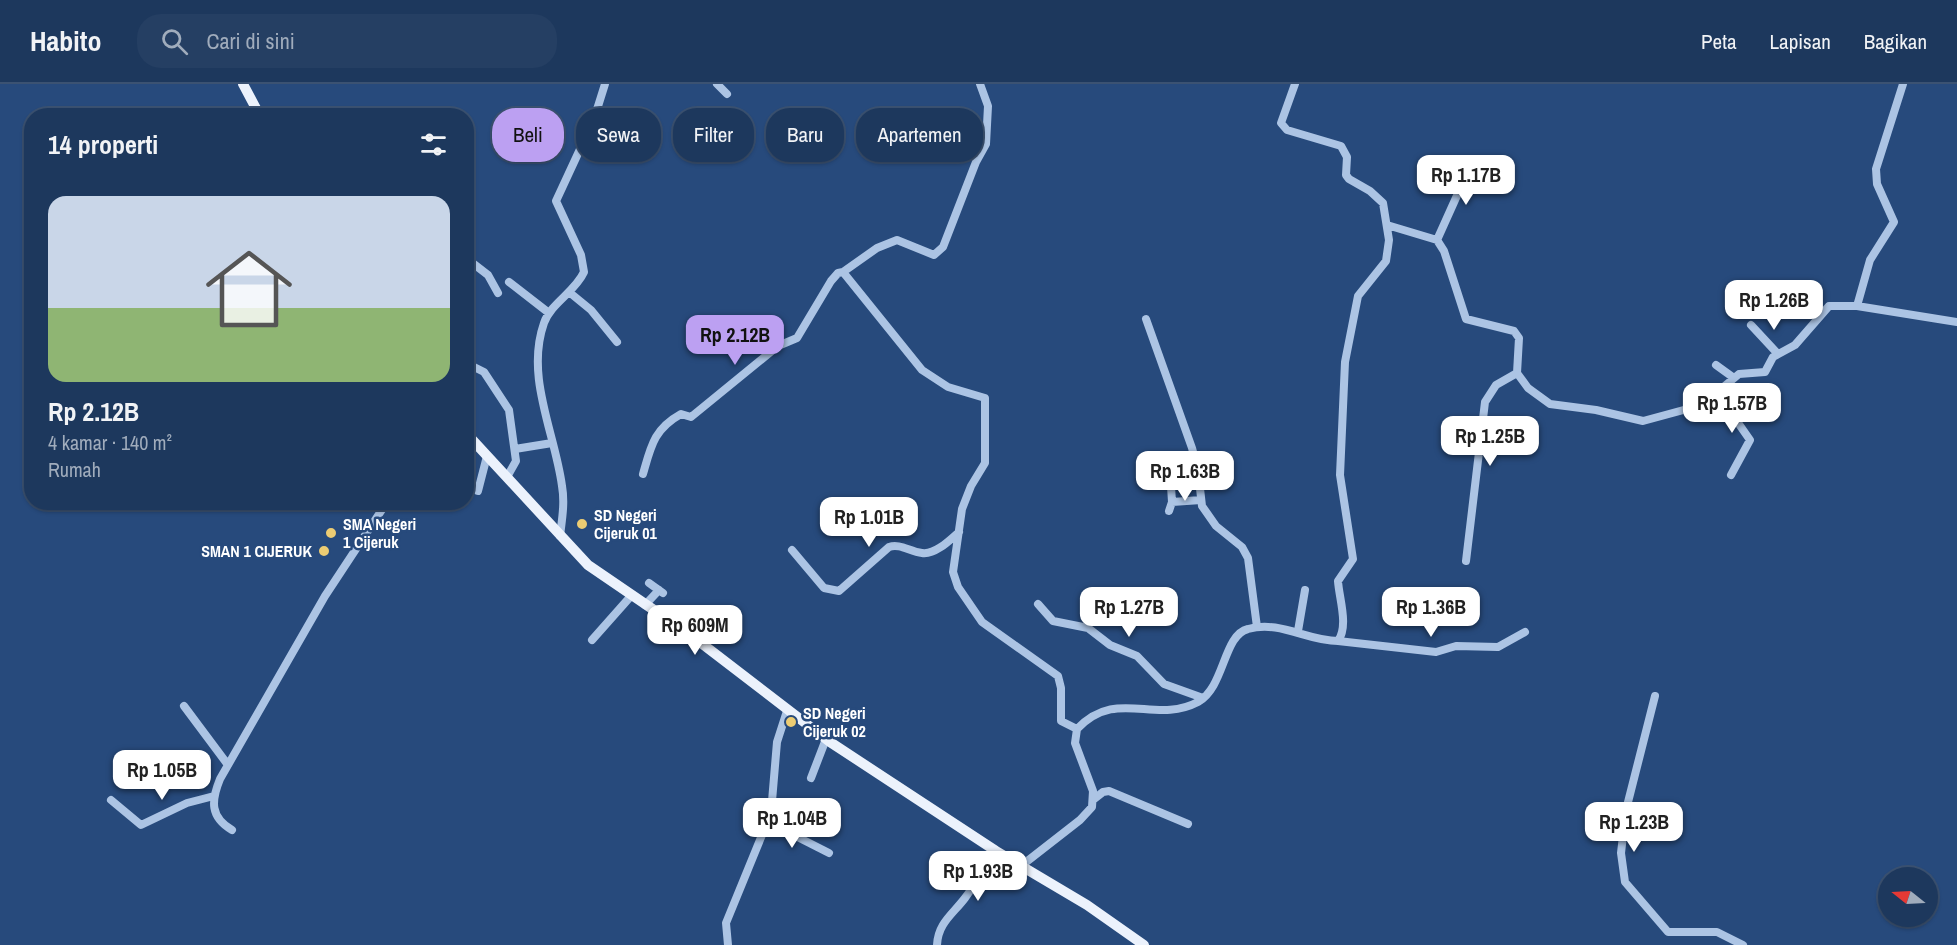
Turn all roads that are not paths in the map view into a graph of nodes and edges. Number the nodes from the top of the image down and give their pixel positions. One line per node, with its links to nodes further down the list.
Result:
1 (243, 84): 8 (main road)
2 (605, 84): 15 (street)
3 (717, 84): 7 (street)
4 (980, 84): 13 (street)
5 (1295, 84): 10 (street)
6 (1903, 84): 17 (street)
7 (727, 94)
8 (256, 108)
9 (1498, 178): 11 (street)
10 (1387, 225): 11 (street); 55 (street)
11 (1437, 240): 26 (street)
12 (474, 265): 16 (street)
13 (843, 272): 33 (street); 42 (street)
14 (508, 282): 18 (street)
15 (572, 289): 18 (street); 22 (street)
16 (498, 293)
17 (1857, 306): 20 (street); 23 (street)
18 (549, 313): 30 (street)
19 (1146, 319): 38 (street)
20 (1957, 322)
21 (1751, 326): 23 (street)
22 (617, 342)
23 (1777, 353): 27 (street)
24 (1716, 365): 27 (street)
25 (474, 367): 31 (street)
26 (1517, 374): 28 (street); 45 (street)
27 (1734, 378): 28 (street)
28 (1718, 394): 34 (street)
29 (474, 442): 32 (main road)
30 (552, 443): 31 (street); 43 (street)
31 (515, 449): 35 (street)
32 (487, 456): 35 (main road); 37 (street)
33 (643, 474)
34 (1731, 476)
35 (507, 477): 43 (main road)
36 (1171, 486): 39 (street)
37 (478, 490)
38 (1201, 500): 39 (street); 51 (street)
39 (1172, 501): 41 (street)
40 (382, 510): 62 (street)
41 (1169, 511)
42 (960, 532): 44 (street); 60 (street)
43 (560, 536): 48 (main road)
44 (792, 550)
45 (1466, 561)
46 (649, 582): 50 (street)
47 (1305, 590): 52 (street)
48 (631, 596): 50 (main road); 54 (street)
49 (1038, 604): 57 (street)
50 (645, 605): 59 (main road)
51 (1257, 627): 52 (street); 57 (street)
52 (1298, 631): 55 (street)
53 (1525, 632): 55 (street)
54 (592, 640)
55 (1338, 641)
56 (1655, 696): 76 (street)
57 (1203, 698): 60 (street)
58 (184, 706): 62 (street)
59 (787, 711): 61 (main road); 67 (street)
60 (1077, 729): 65 (street)
61 (826, 739): 63 (street); 70 (main road)
62 (228, 765): 64 (street)
63 (810, 778)
64 (214, 796): 66 (street); 69 (street)
65 (1094, 799): 68 (street); 72 (street)
66 (111, 800)
67 (768, 822): 71 (street); 73 (street)
68 (1188, 824)
69 (232, 830)
70 (996, 851): 72 (main road); 74 (street)
71 (829, 853)
72 (1021, 866): 75 (main road)
73 (728, 945)
74 (937, 945)
75 (1144, 945)
76 (1743, 945)

